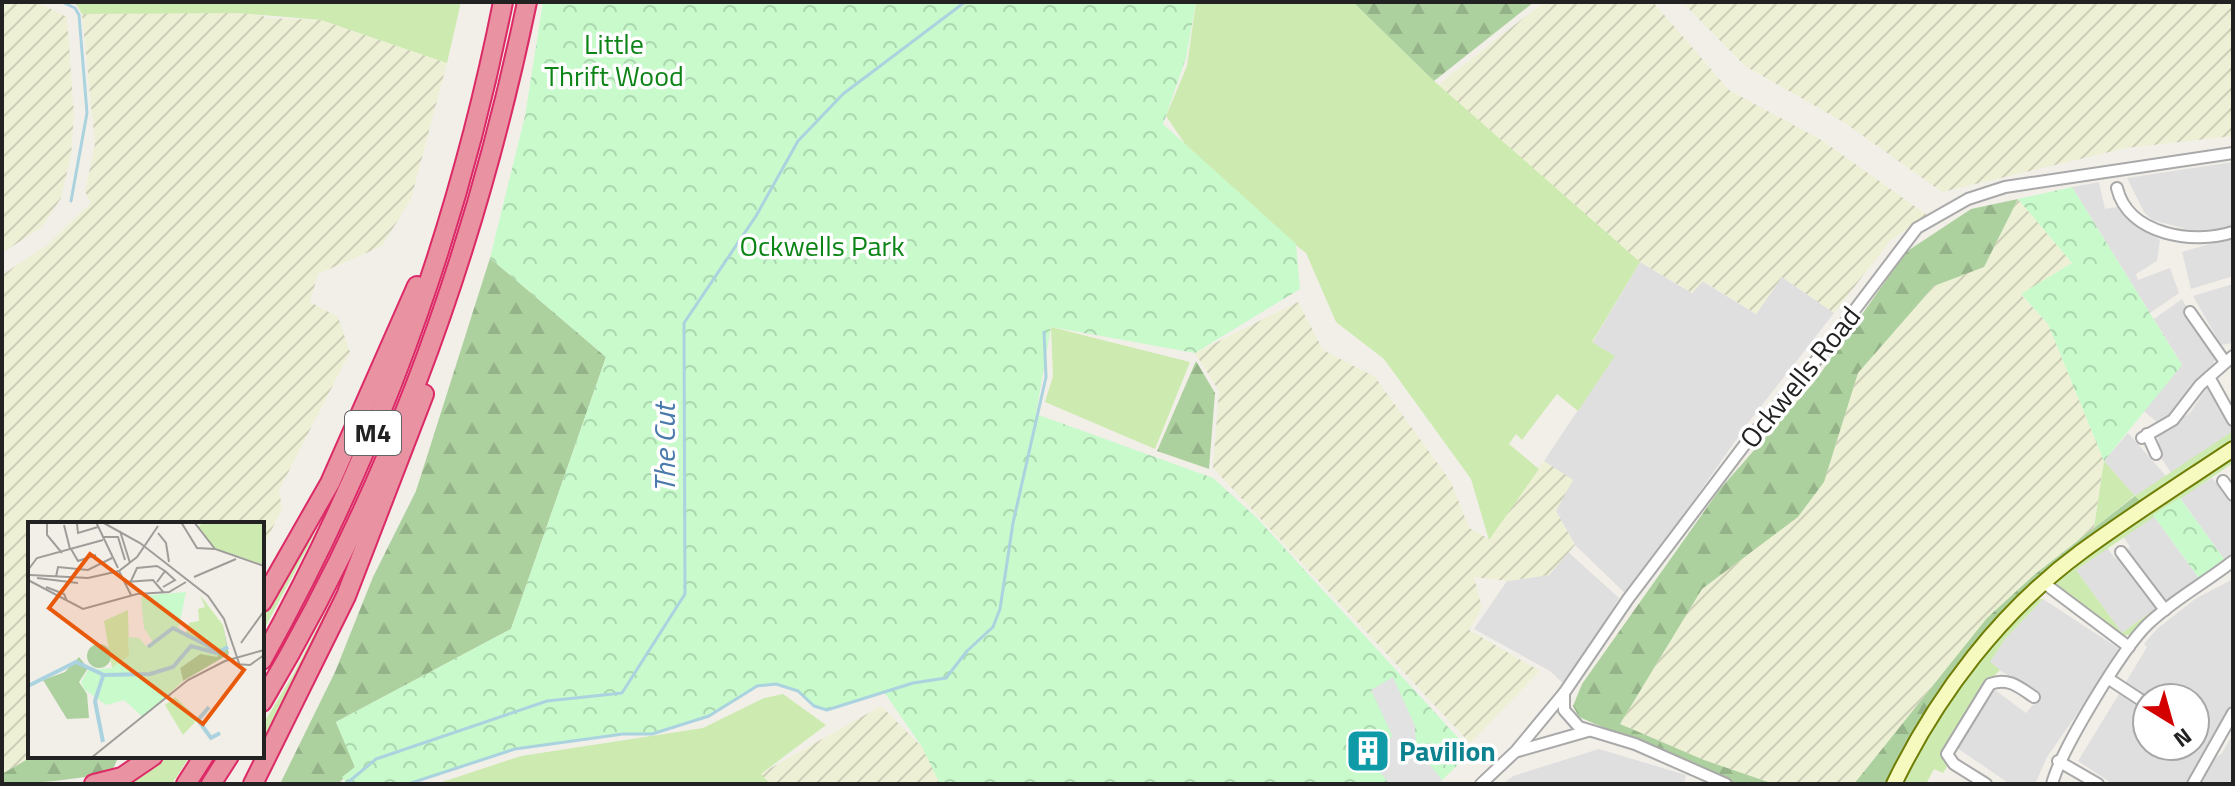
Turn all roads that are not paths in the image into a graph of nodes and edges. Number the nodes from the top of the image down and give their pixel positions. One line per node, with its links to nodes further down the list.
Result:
1 (503, 2): 4 (highway, M4)
2 (527, 2): 7 (highway, M4)
3 (2233, 153): 24 (street, Ockwells Road)
4 (456, 195): 19 (highway, M4); 22 (highway, M4)
5 (2116, 196): 6 (street)
6 (2233, 232)
7 (449, 299): 27 (highway, M4); 39 (highway, M4)
8 (2190, 312): 9 (street)
9 (2229, 359): 10 (street)
10 (2209, 377): 11 (street); 13 (street)
11 (2233, 420)
12 (2233, 449): 18 (street)
13 (2156, 454)
14 (2223, 481): 15 (street)
15 (2233, 495)
16 (2121, 552): 20 (street)
17 (2233, 561): 20 (street)
18 (2044, 583): 21 (street); 42 (street)
19 (264, 599)
20 (2165, 610): 21 (street)
21 (2129, 647): 23 (street)
22 (264, 656)
23 (2109, 679): 25 (street); 34 (street)
24 (1564, 693): 29 (street); 30 (street, Ockwells Road)
25 (2131, 693)
26 (2034, 697): 43 (street)
27 (264, 698)
28 (2233, 713): 46 (street)
29 (1588, 731): 30 (street); 35 (street)
30 (1516, 751): 40 (street, Ockwells Road)
31 (150, 758): 36 (highway)
32 (203, 758): 37 (highway)
33 (228, 758): 38 (highway)
34 (2058, 761): 44 (street); 45 (street)
35 (1702, 779): 41 (street)
36 (94, 784)
37 (186, 784)
38 (211, 784)
39 (253, 784)
40 (1481, 784)
41 (1726, 784)
42 (1894, 784)
43 (1986, 784)
44 (2052, 784)
45 (2098, 784)
46 (2193, 784)

